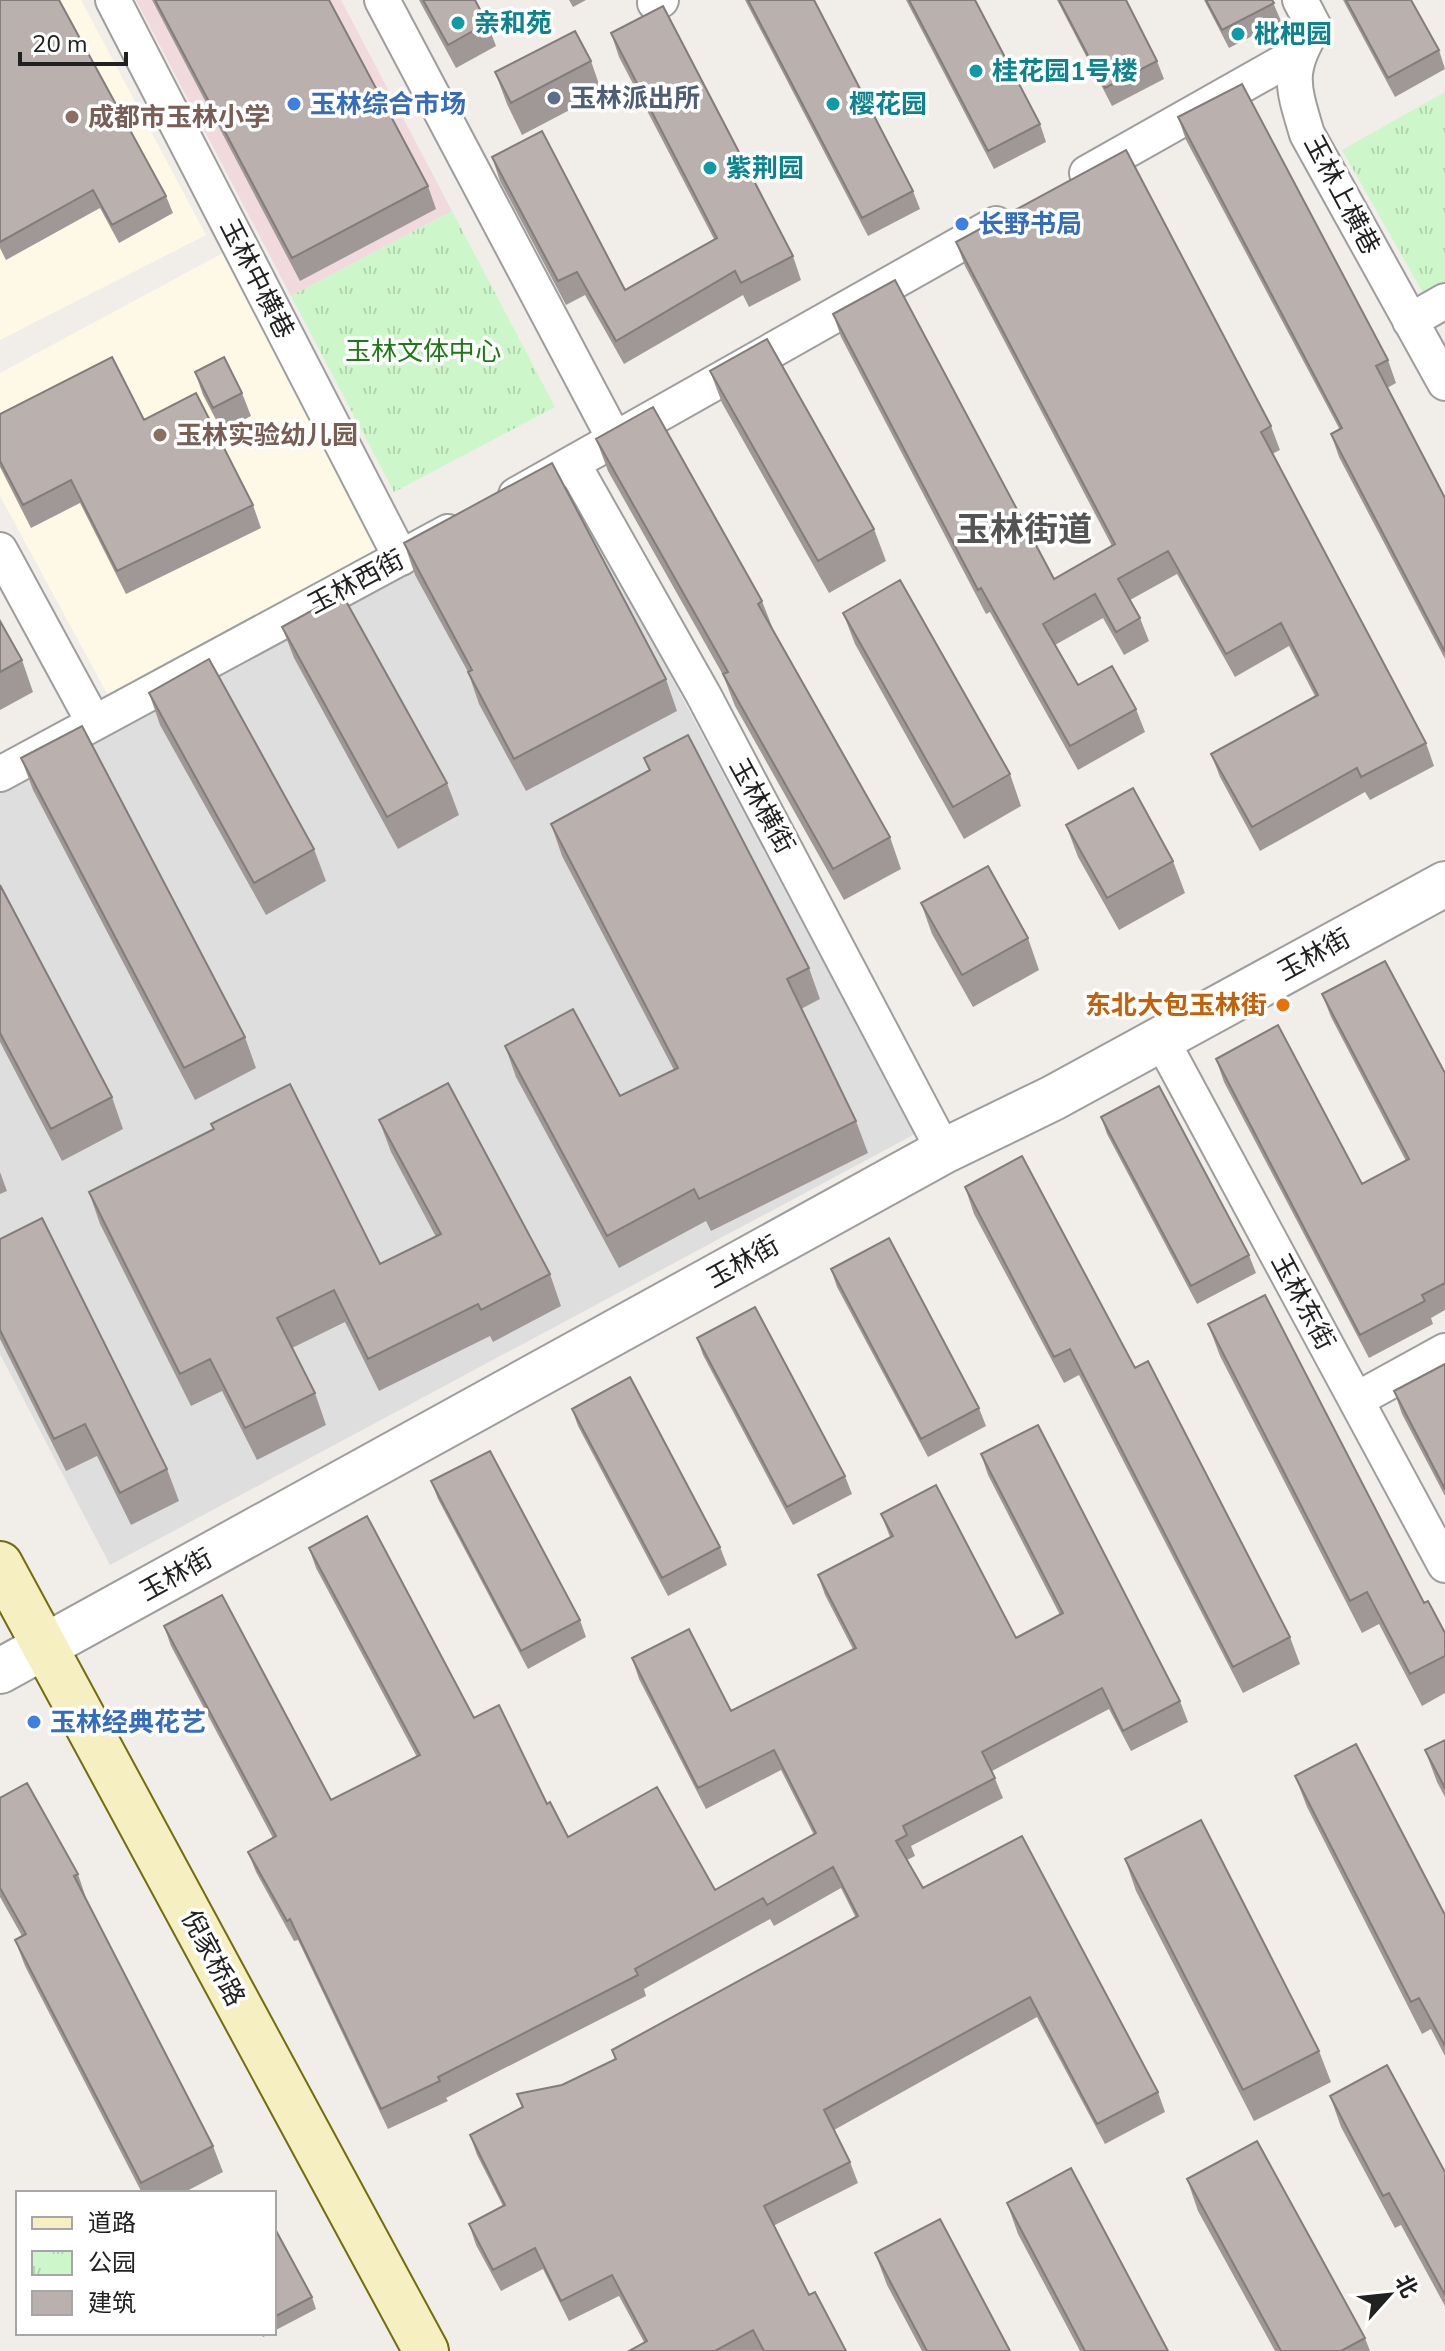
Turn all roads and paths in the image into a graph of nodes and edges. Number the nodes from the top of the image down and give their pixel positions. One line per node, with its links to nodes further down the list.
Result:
1 (113, 0): 13 (street, 玉林中横巷)
2 (382, 0): 10 (street)
3 (1300, 0): 4 (street, 玉林上横巷)
4 (1296, 55): 5 (street); 8 (street, 玉林上横巷)
5 (1065, 185)
6 (1024, 208): 10 (street, 玉林西街)
7 (1445, 301): 8 (street)
8 (1410, 321): 9 (street, 玉林上横巷)
9 (1445, 383)
10 (615, 440): 11 (street, 玉林西街)
11 (573, 464): 13 (street, 玉林西街); 18 (street, 玉林横街)
12 (0, 550): 14 (street)
13 (401, 558): 14 (street, 玉林西街)
14 (94, 723): 15 (street, 玉林西街)
15 (0, 774)
16 (1445, 884): 17 (street, 玉林街)
17 (1161, 1039): 18 (street, 玉林街); 20 (street, 玉林东街)
18 (944, 1151): 23 (street, 玉林街)
19 (1445, 1351): 20 (street)
20 (1356, 1400): 22 (street, 玉林东街)
21 (0, 1564): 23 (main road, 倪家桥路)
22 (1445, 1565)
23 (45, 1647): 24 (street, 玉林街); 25 (main road, 倪家桥路)
24 (0, 1671)
25 (426, 2351)

